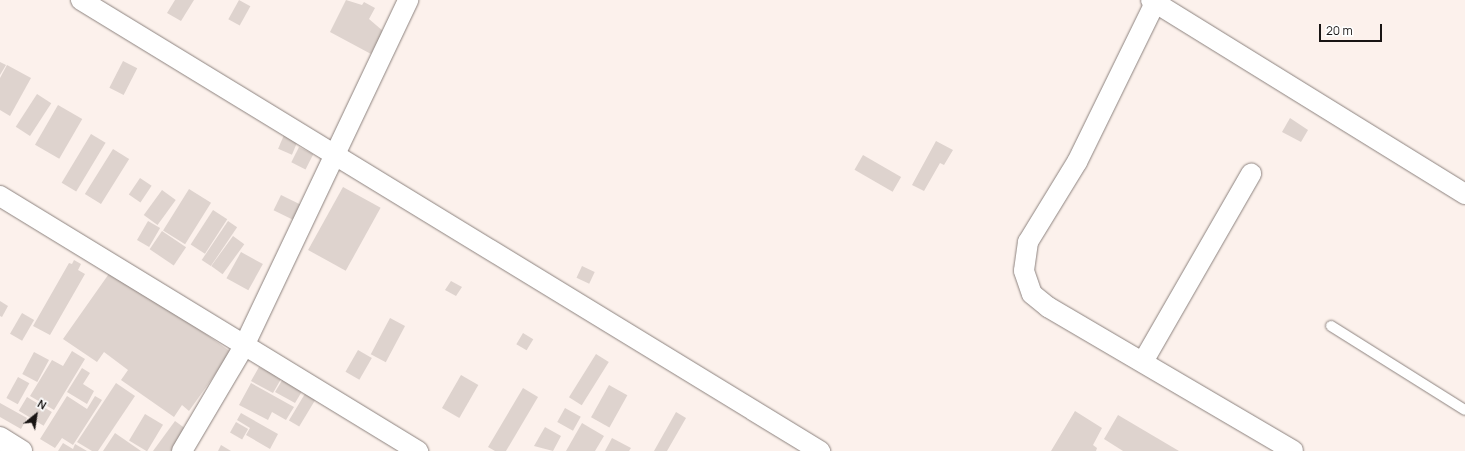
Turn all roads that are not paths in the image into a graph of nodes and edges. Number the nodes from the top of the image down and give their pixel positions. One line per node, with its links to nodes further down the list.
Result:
1 (81, 0): 4 (street)
2 (405, 1): 4 (street)
3 (1153, 1): 6 (street); 10 (street)
4 (334, 152): 9 (street); 16 (street)
5 (1251, 174): 10 (street)
6 (1465, 194)
7 (0, 196): 9 (street)
8 (1331, 326): 11 (lane)
9 (244, 346): 14 (street); 15 (street)
10 (1144, 360): 17 (street)
11 (1465, 410)
12 (0, 438): 13 (street)
13 (21, 451)
14 (182, 451)
15 (418, 451)
16 (820, 451)
17 (1293, 451)

